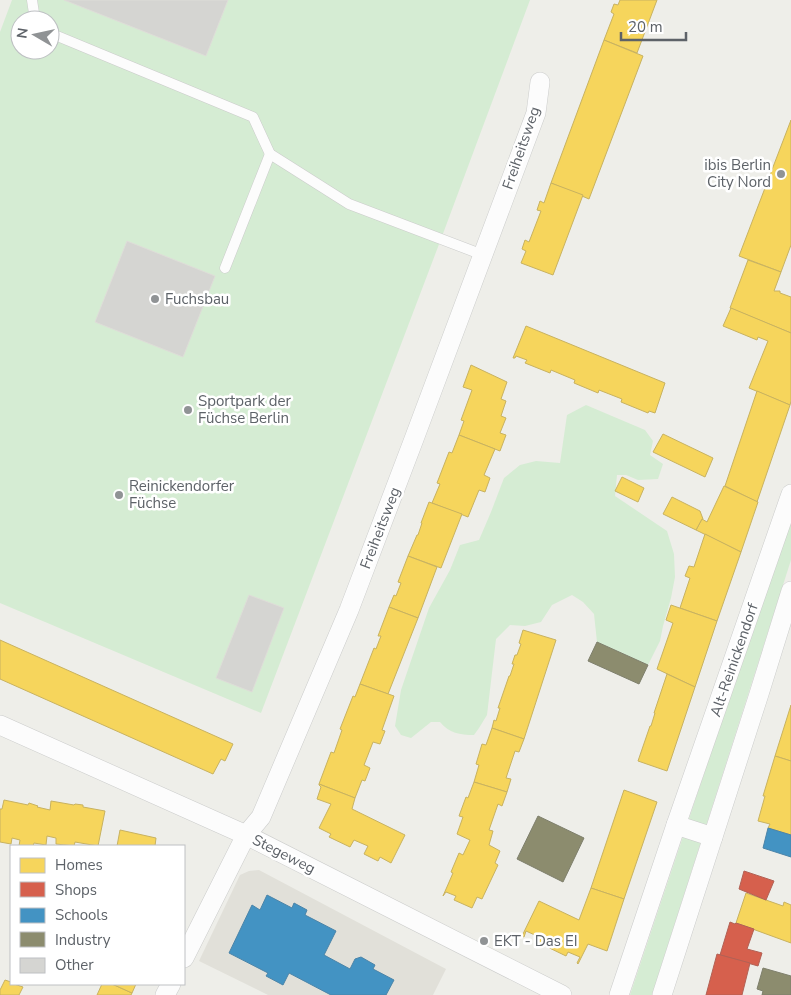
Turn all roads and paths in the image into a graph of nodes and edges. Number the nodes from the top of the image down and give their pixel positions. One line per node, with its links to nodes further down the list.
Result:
1 (60, 37): 3 (lane)
2 (540, 82): 4 (street, Freiheitsweg)
3 (270, 154): 4 (lane); 5 (lane)
4 (482, 255): 10 (street, Freiheitsweg)
5 (225, 268)
6 (791, 494): 9 (street, Alt-Reinickendorf)
7 (791, 591): 11 (street)
8 (0, 725): 10 (street, Stegeweg)
9 (676, 825): 11 (street); 14 (street, Alt-Reinickendorf)
10 (246, 835): 12 (street, Freiheitsweg); 13 (street, Stegeweg)
11 (713, 838): 15 (street)
12 (185, 956)
13 (562, 995)
14 (619, 995)
15 (662, 995)

